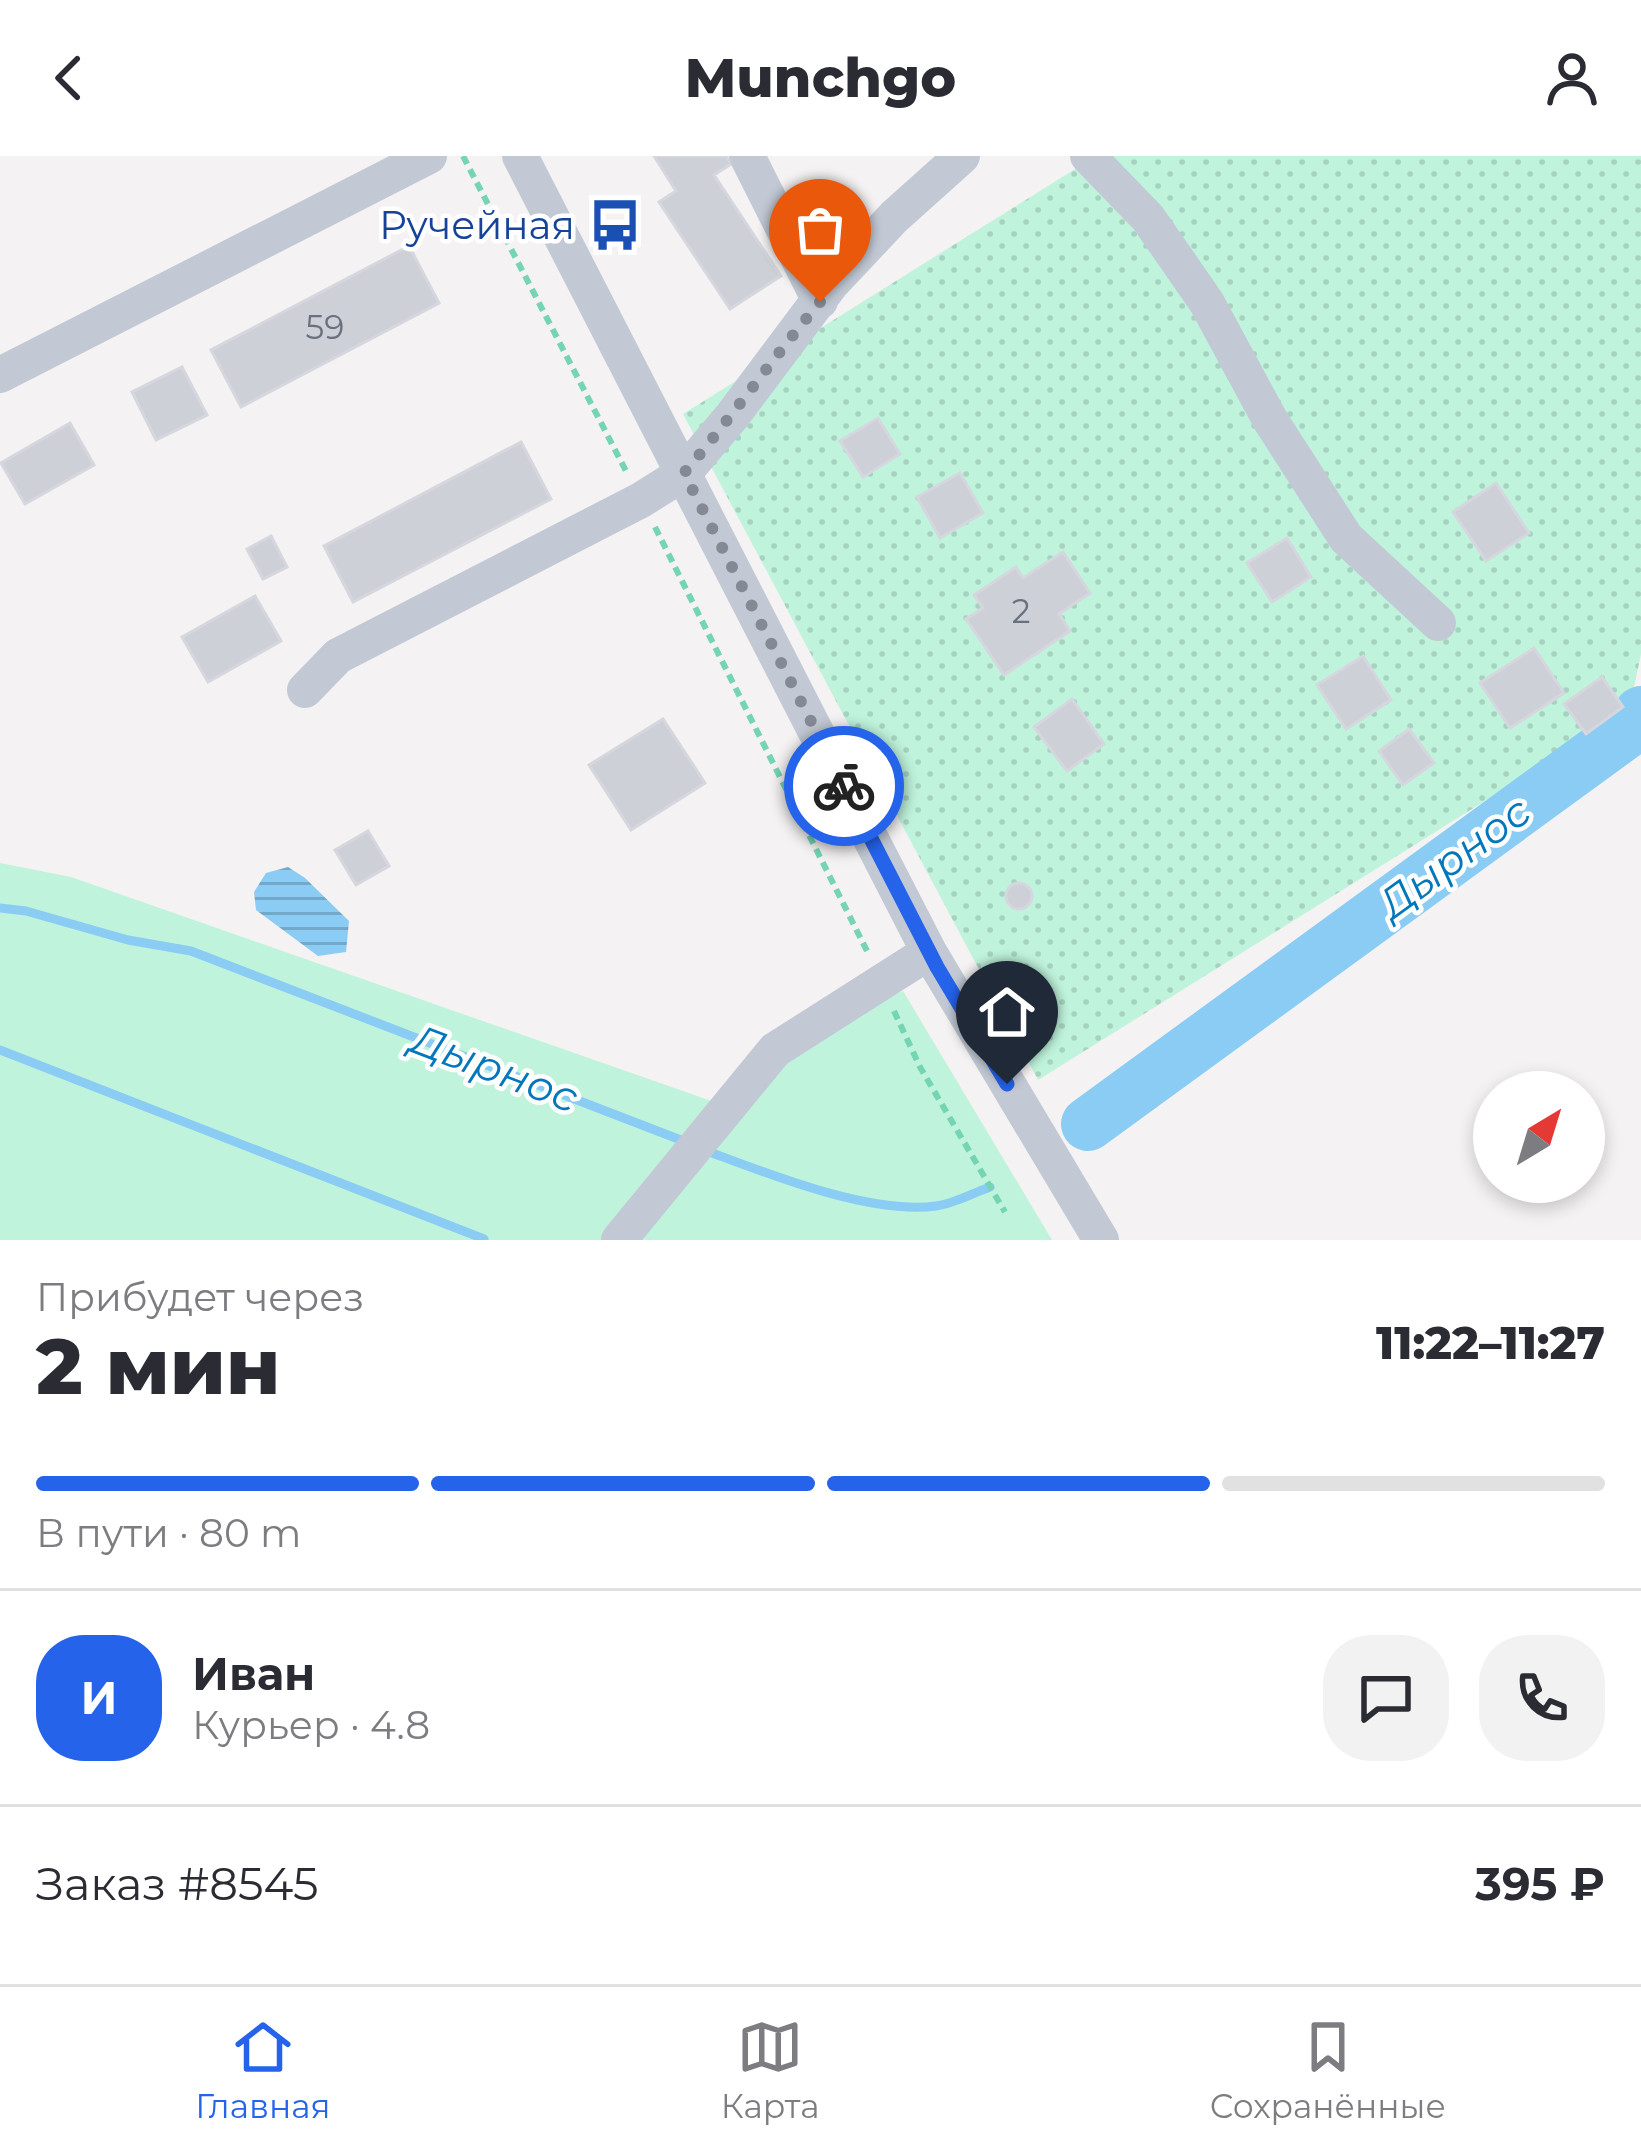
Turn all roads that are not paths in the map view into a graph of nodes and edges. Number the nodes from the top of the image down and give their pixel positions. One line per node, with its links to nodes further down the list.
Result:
1 (429, 156): 7 (street)
2 (520, 156): 8 (street)
3 (747, 156): 6 (street)
4 (962, 156): 6 (street)
5 (1088, 156): 9 (street)
6 (820, 302): 8 (street)
7 (0, 375)
8 (684, 473): 10 (street); 11 (street)
9 (1438, 623)
10 (304, 690)
11 (929, 952): 12 (street); 13 (street)
12 (619, 1240)
13 (1101, 1240)

